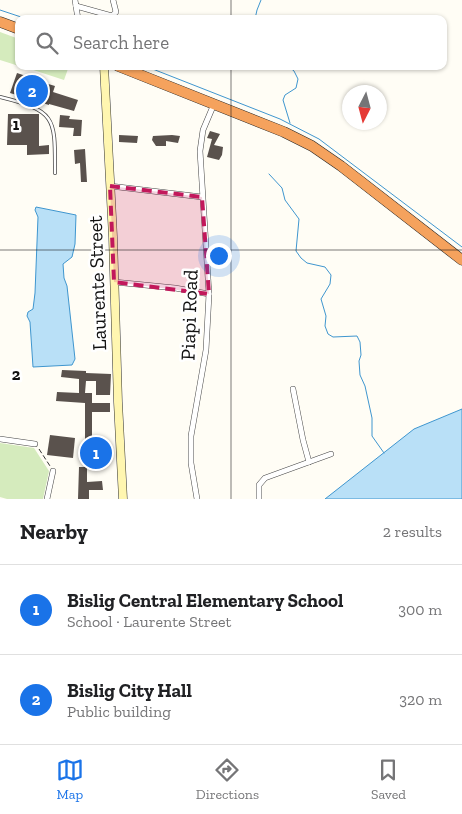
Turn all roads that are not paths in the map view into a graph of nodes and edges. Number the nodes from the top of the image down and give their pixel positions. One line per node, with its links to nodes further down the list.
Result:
1 (113, 0): 4 (street)
2 (75, 3): 3 (street)
3 (109, 15)
4 (113, 15)
5 (0, 22): 6 (highway)
6 (15, 28)
7 (104, 70): 12 (street, Laurente Street)
8 (128, 70): 10 (highway)
9 (0, 97): 11 (lane)
10 (214, 104): 13 (street, Piapi Road); 14 (highway)
11 (55, 173)
12 (110, 186): 13 (street); 15 (street, Laurente Street)
13 (202, 198): 16 (street, Piapi Road)
14 (462, 260)
15 (114, 282): 16 (street); 24 (street, Laurente Street)
16 (209, 294): 25 (street, Piapi Road)
17 (293, 390): 21 (street)
18 (0, 439): 19 (street)
19 (35, 444)
20 (331, 454): 21 (street)
21 (309, 462): 26 (street)
22 (53, 471): 23 (street)
23 (47, 499)
24 (123, 499)
25 (197, 499)
26 (259, 499)

